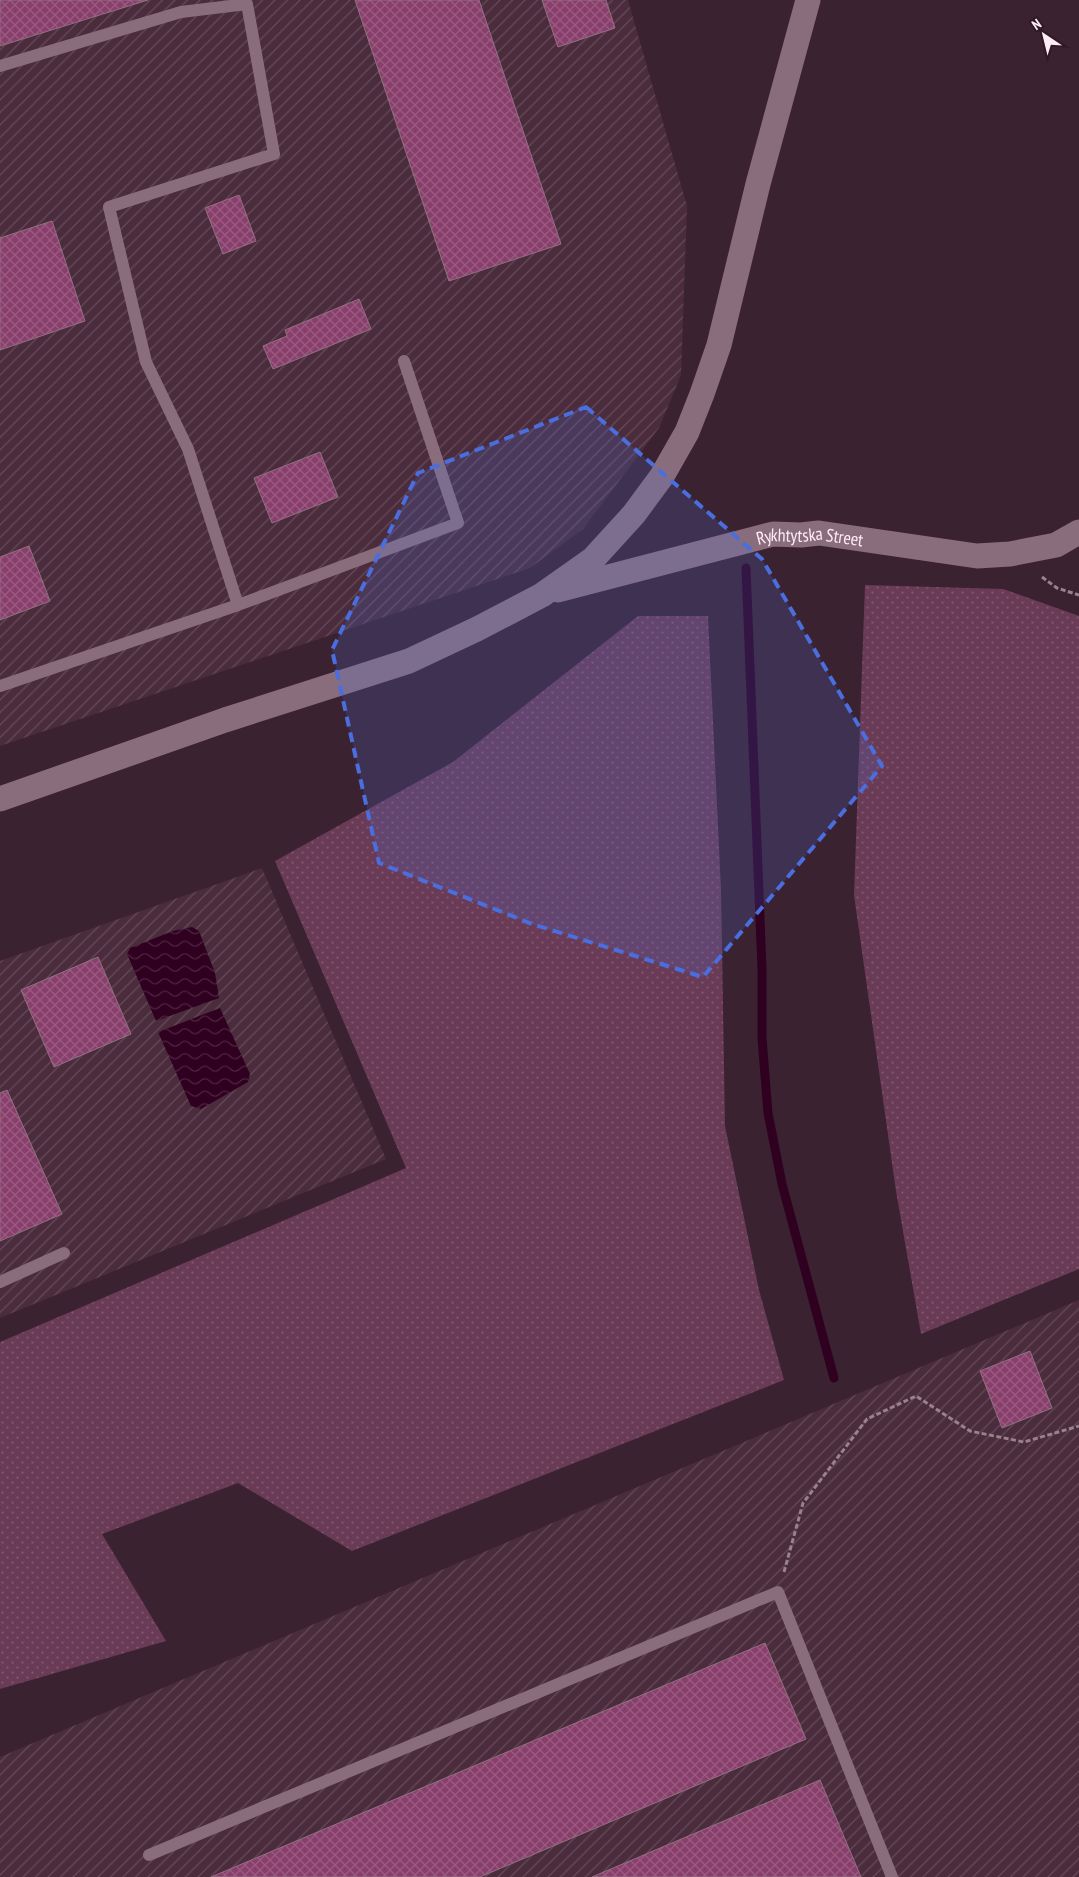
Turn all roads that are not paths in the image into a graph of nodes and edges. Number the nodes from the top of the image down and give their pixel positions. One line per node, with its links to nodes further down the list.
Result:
1 (808, 0): 5 (street)
2 (0, 66): 6 (lane)
3 (404, 361): 6 (lane)
4 (1079, 532): 5 (street, Rykhtytska Street)
5 (542, 595): 8 (street)
6 (238, 605): 7 (lane)
7 (0, 686)
8 (0, 800)
9 (64, 1253): 10 (lane)
10 (0, 1282)
11 (149, 1855): 12 (lane)
12 (892, 1877)

